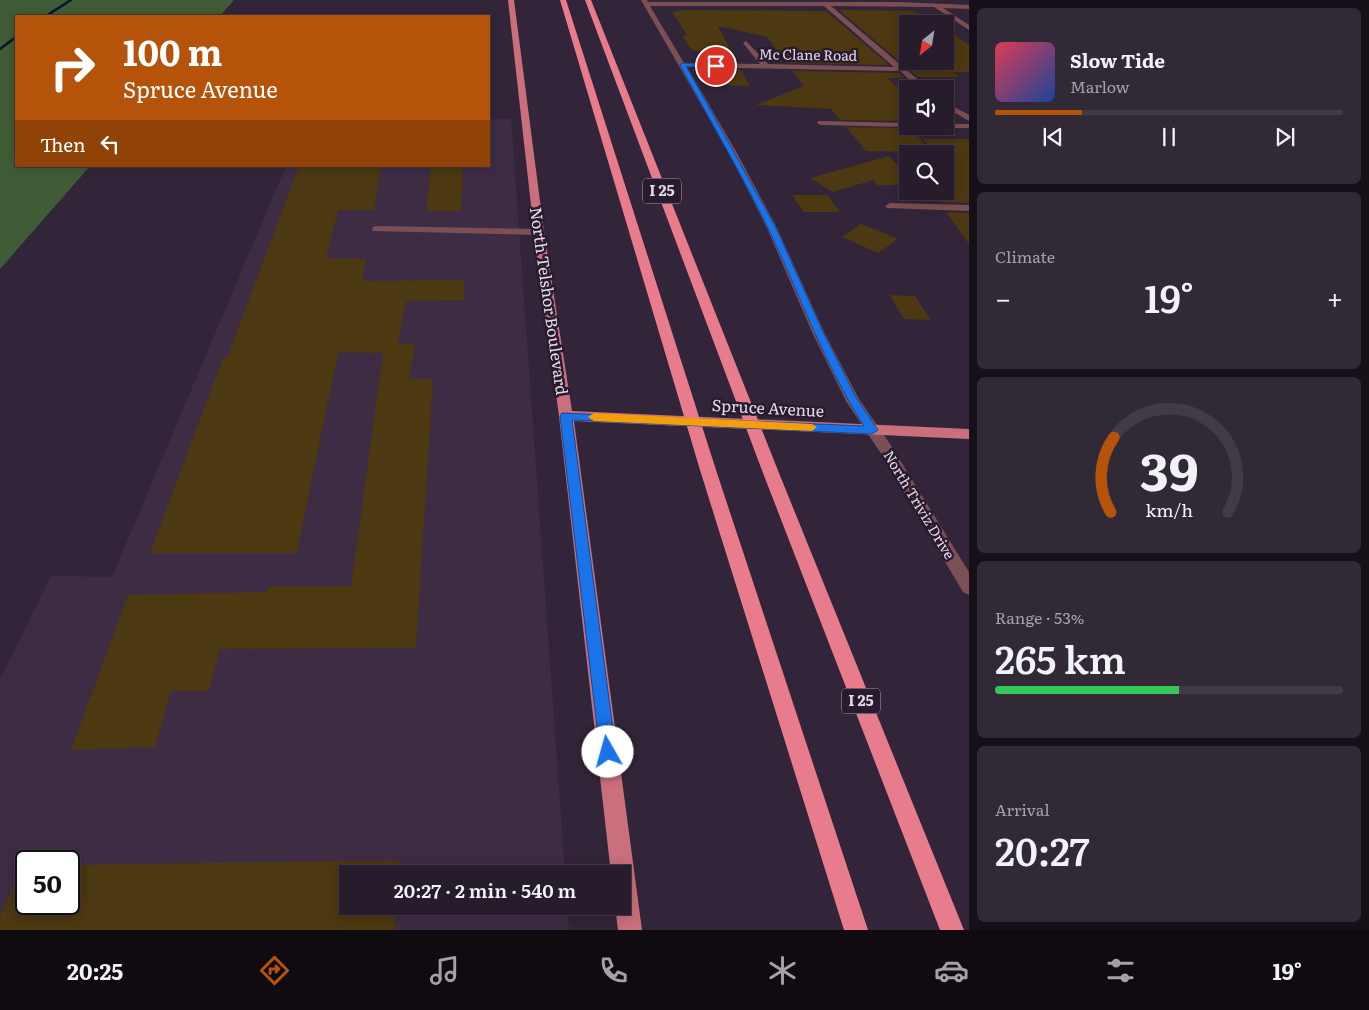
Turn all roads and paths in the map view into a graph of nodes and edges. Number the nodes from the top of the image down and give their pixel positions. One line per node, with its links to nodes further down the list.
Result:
1 (510, 0): 26 (main road, North Telshor Boulevard)
2 (563, 0): 32 (highway, I 25)
3 (588, 0): 33 (highway, I 25)
4 (926, 0): 7 (street)
5 (646, 2): 6 (street); 11 (street, North Triviz Drive)
6 (825, 4): 7 (street); 12 (street)
7 (934, 5): 8 (street); 9 (street)
8 (969, 7)
9 (969, 28)
10 (746, 43): 13 (street)
11 (682, 65): 13 (street, Mc Clane Road); 28 (street, North Triviz Drive)
12 (899, 66)
13 (766, 67): 14 (street, Mc Clane Road)
14 (899, 69)
15 (903, 70): 16 (street)
16 (915, 80)
17 (954, 110): 18 (street)
18 (969, 119)
19 (821, 123): 20 (street)
20 (899, 125)
21 (954, 126): 22 (street)
22 (969, 126)
23 (890, 206): 24 (street)
24 (969, 208)
25 (377, 229): 26 (street)
26 (538, 232): 27 (main road, North Telshor Boulevard)
27 (566, 416): 28 (main road, Spruce Avenue); 31 (main road, North Telshor Boulevard)
28 (872, 430): 29 (main road, Spruce Avenue); 30 (street, North Triviz Drive)
29 (969, 434)
30 (969, 587)
31 (630, 930)
32 (856, 930)
33 (952, 930)

